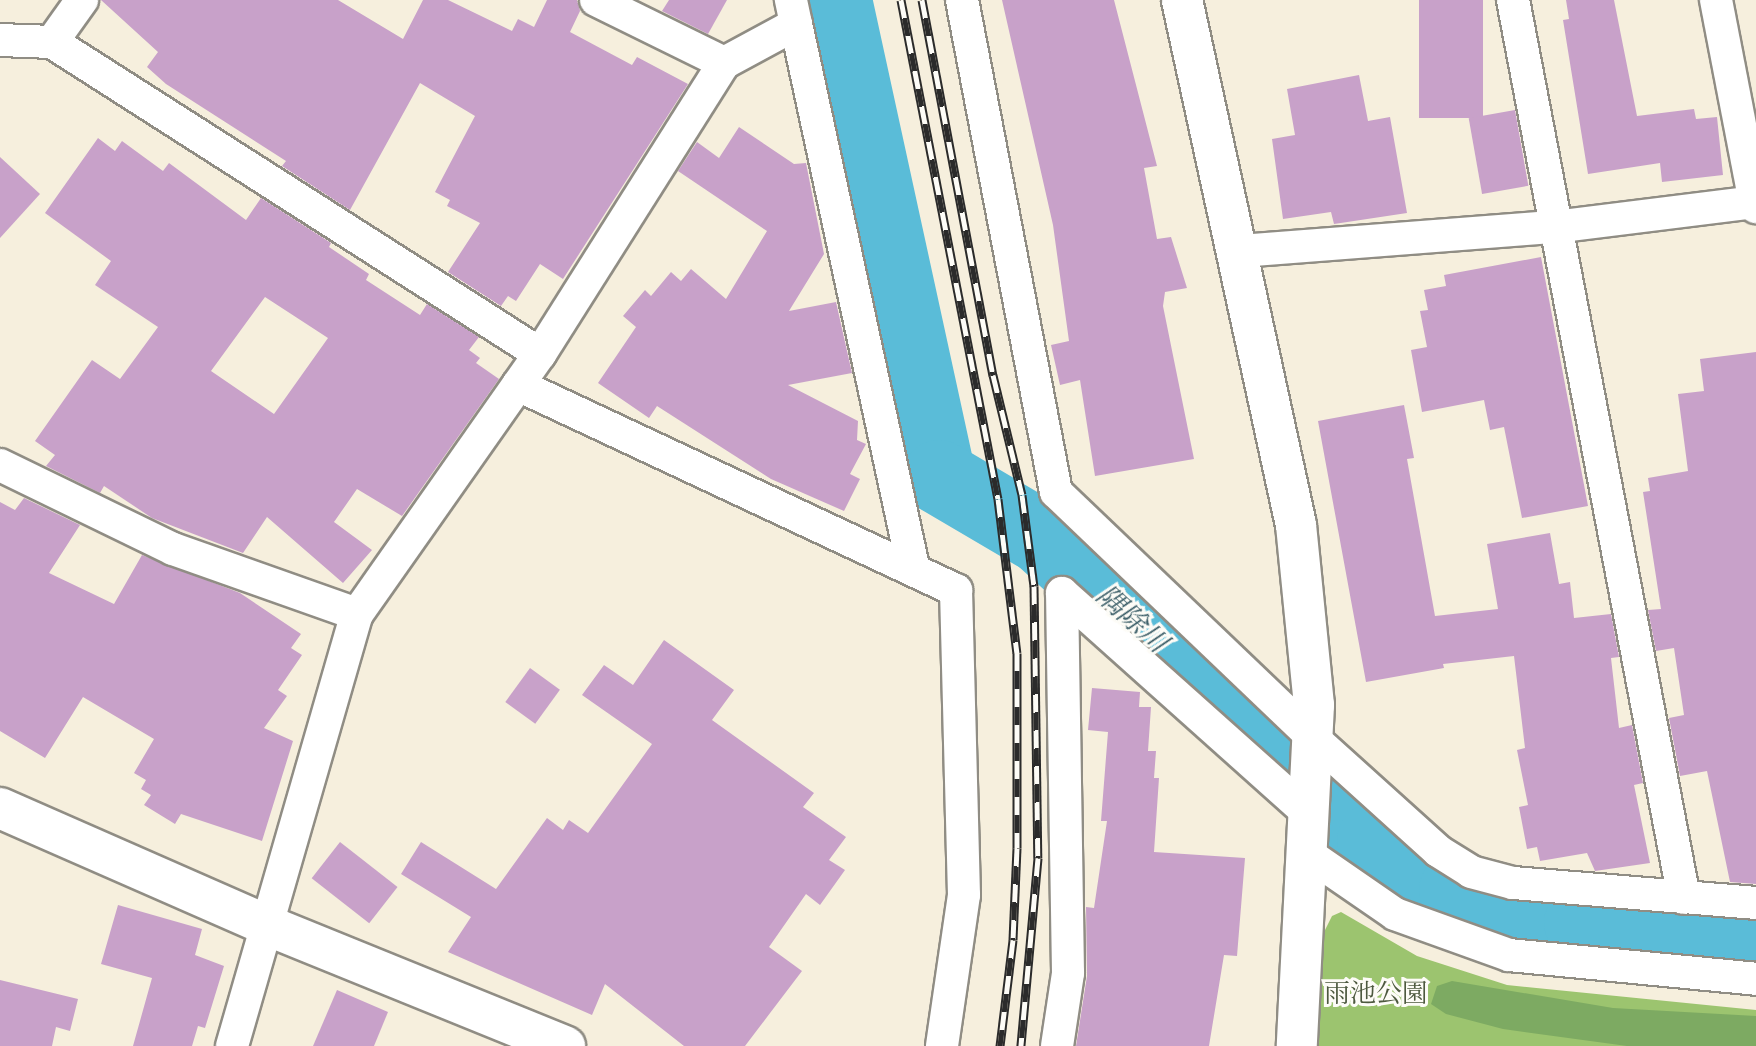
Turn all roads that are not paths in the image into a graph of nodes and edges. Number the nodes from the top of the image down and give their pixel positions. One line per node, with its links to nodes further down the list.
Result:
1 (82, 0): 9 (street)
2 (596, 0): 10 (street)
3 (962, 0): 19 (street)
4 (1182, 0): 13 (street)
5 (1513, 0): 12 (street)
6 (1716, 0): 11 (street)
7 (793, 12): 10 (street); 17 (street)
8 (0, 40): 9 (street)
9 (52, 42): 14 (street)
10 (724, 63): 14 (street)
11 (1756, 204): 12 (street)
12 (1555, 227): 13 (street); 23 (street)
13 (1240, 251): 19 (street)
14 (540, 354): 15 (street)
15 (518, 385): 17 (street); 18 (street)
16 (0, 465): 18 (street)
17 (913, 567): 29 (street)
18 (357, 614): 25 (street)
19 (1312, 747): 20 (street); 23 (street)
20 (1310, 806): 22 (street); 30 (street)
21 (0, 808): 25 (street)
22 (1308, 854): 26 (street); 31 (street)
23 (1684, 898): 24 (street)
24 (1756, 903)
25 (264, 924): 27 (street); 28 (street)
26 (1756, 979)
27 (232, 1046)
28 (565, 1046)
29 (942, 1046)
30 (1057, 1046)
31 (1297, 1046)

